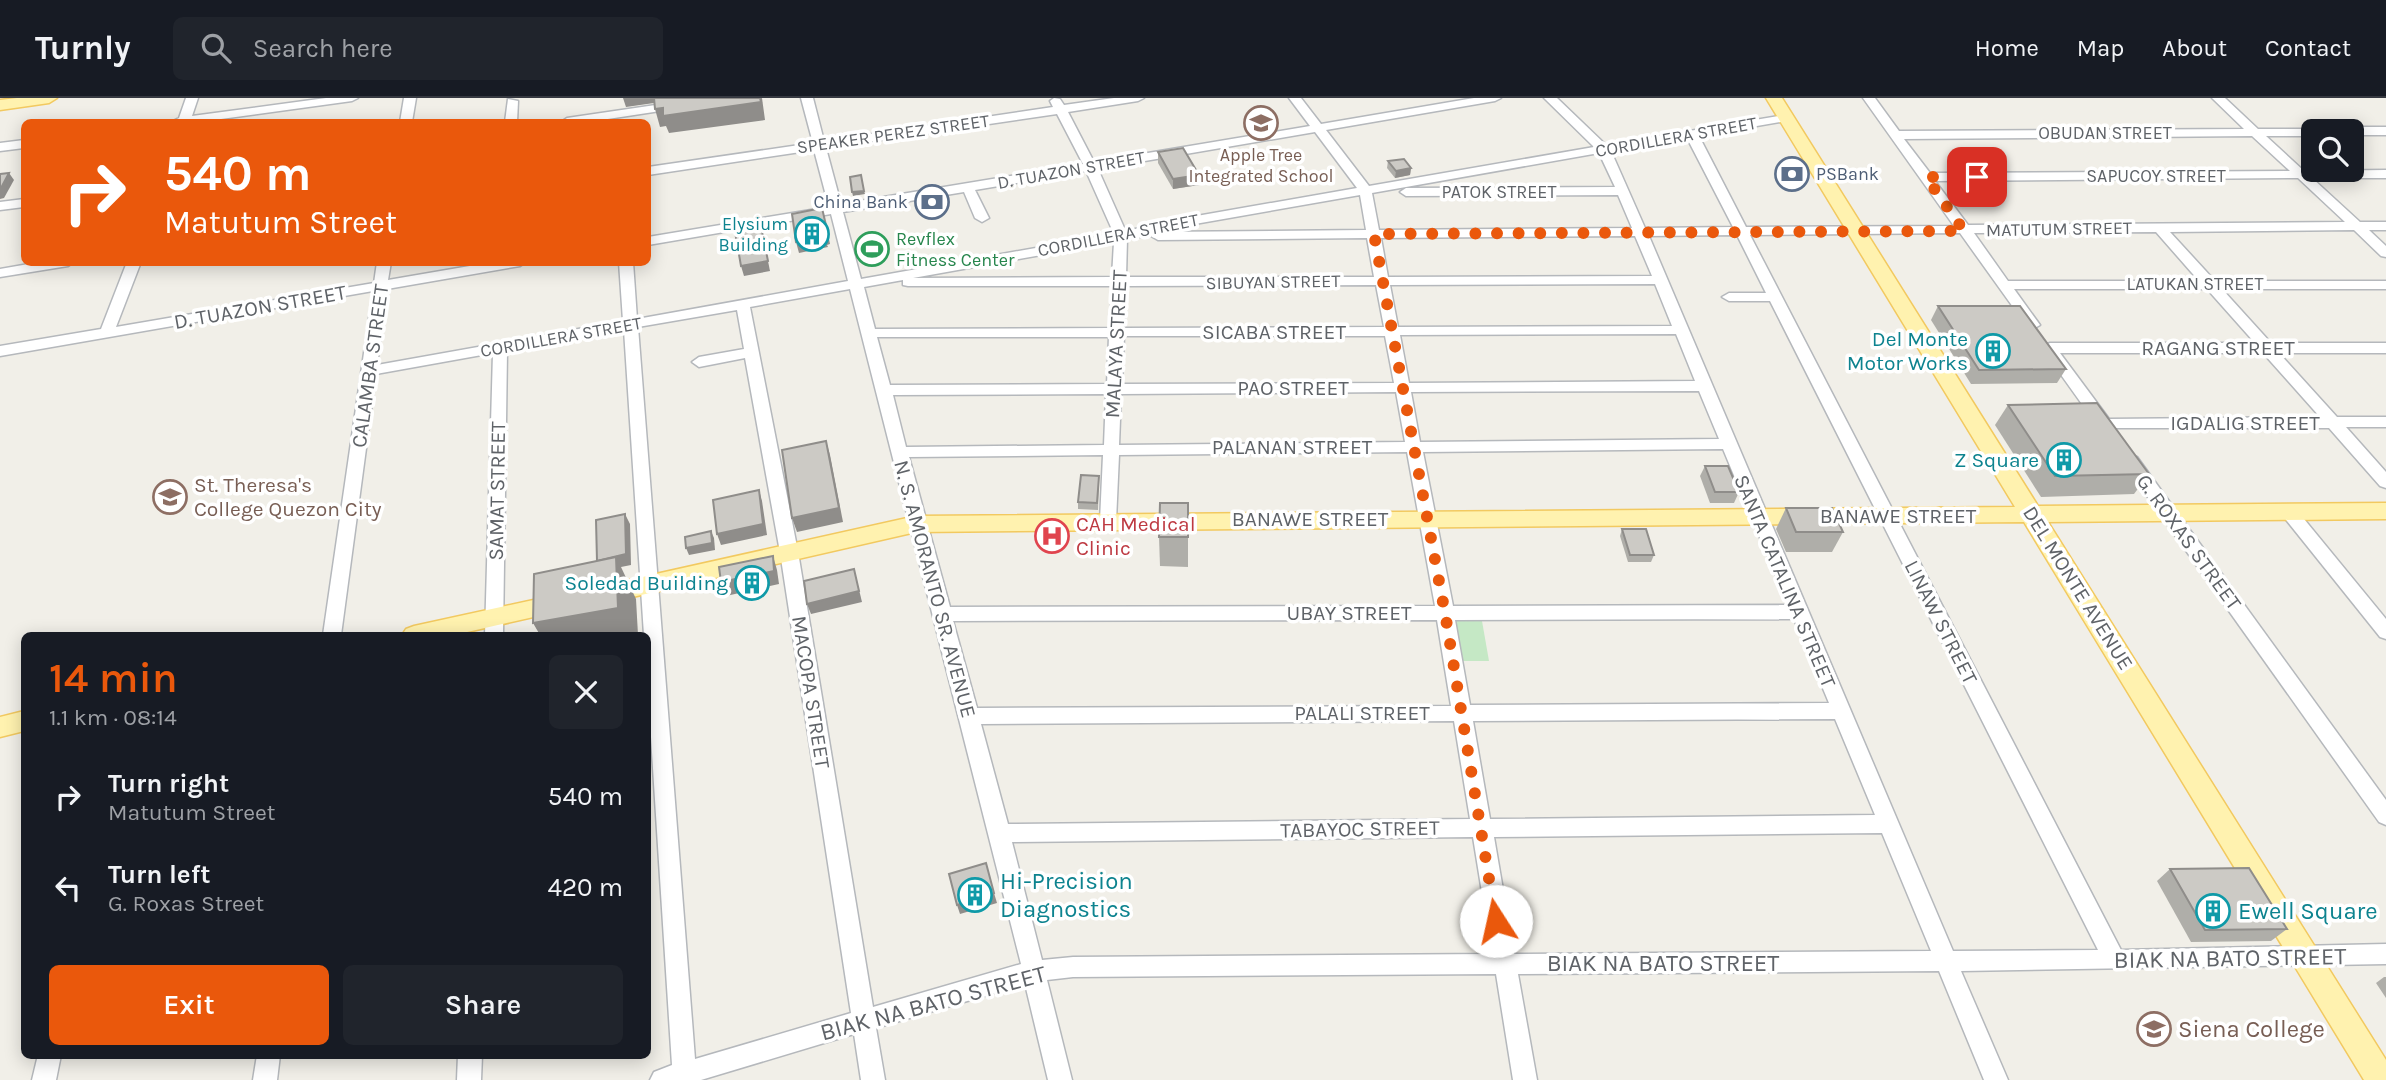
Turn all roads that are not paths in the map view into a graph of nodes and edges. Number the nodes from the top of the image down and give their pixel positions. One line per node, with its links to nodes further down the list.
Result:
1 (48, 98): 15 (main road)
2 (192, 98): 19 (street)
3 (352, 98): 20 (street)
4 (410, 98): 21 (street)
5 (618, 98): 23 (street)
6 (807, 98): 32 (street, N. S. AMORANTO SR. AVENUE)
7 (1138, 98): 17 (street, SPEAKER PEREZ STREET)
8 (1295, 98): 24 (street)
9 (1495, 98): 24 (street, D. TUAZON STREET)
10 (1550, 98): 34 (street, SANTA CATALINA STREET)
11 (1774, 98): 18 (main road, DEL MONTE AVENUE)
12 (1869, 98): 30 (street, G. ROXAS STREET)
13 (2218, 98): 27 (street)
14 (512, 101): 22 (street)
15 (0, 104)
16 (691, 104): 23 (street)
17 (1057, 104): 32 (street, SPEAKER PEREZ STREET); 35 (street, MALAYA STREET)
18 (1786, 117): 29 (street, CORDILLERA STREET); 56 (main road, DEL MONTE AVENUE)
19 (183, 119)
20 (203, 119)
21 (406, 119)
22 (512, 119)
23 (619, 119)
24 (1318, 128): 35 (street, D. TUAZON STREET); 44 (street)
25 (2364, 131): 26 (street)
26 (2386, 131)
27 (2255, 132): 28 (street, OBUDAN STREET); 30 (street, OBUDAN STREET); 37 (street)
28 (2301, 132)
29 (1691, 133): 34 (street, CORDILLERA STREET); 55 (street, LINAW STREET)
30 (1896, 135): 41 (street, G. ROXAS STREET)
31 (21, 144): 33 (street)
32 (818, 144): 36 (street, SPEAKER PEREZ STREET); 48 (street, N. S. AMORANTO SR. AVENUE)
33 (0, 148)
34 (1604, 150): 44 (street, CORDILLERA STREET); 45 (street, SANTA CATALINA STREET)
35 (1091, 167): 43 (street, D. TUAZON STREET); 59 (street, MALAYA STREET)
36 (651, 171)
37 (2301, 174)
38 (2364, 174): 39 (street, SAPUCOY STREET)
39 (2386, 174)
40 (2301, 175): 41 (street, SAPUCOY STREET)
41 (1926, 177): 53 (street, G. ROXAS STREET)
42 (2310, 182): 50 (street)
43 (968, 187): 48 (street, D. TUAZON STREET); 49 (street)
44 (1370, 190): 45 (street, PATOK STREET); 54 (street, CORDILLERA STREET); 58 (street)
45 (1623, 191): 57 (street, SANTA CATALINA STREET)
46 (21, 203): 47 (street)
47 (0, 206)
48 (836, 209): 60 (street, D. TUAZON STREET); 71 (street, N. S. AMORANTO SR. AVENUE)
49 (982, 218)
50 (2357, 226): 51 (street, MATUTUM STREET); 52 (street, MATUTUM STREET); 61 (street)
51 (2386, 226)
52 (2159, 227): 53 (street, MATUTUM STREET); 73 (street)
53 (1964, 231): 56 (street, MATUTUM STREET); 74 (street, G. ROXAS STREET)
54 (1146, 232): 58 (street, MATUTUM STREET); 59 (street, CORDILLERA STREET)
55 (1741, 232): 56 (street, MATUTUM STREET); 57 (street, MATUTUM STREET); 78 (street, LINAW STREET)
56 (1855, 232): 109 (main road, DEL MONTE AVENUE)
57 (1640, 233): 58 (street, MATUTUM STREET); 69 (street, SANTA CATALINA STREET)
58 (1374, 234): 70 (street)
59 (1121, 235): 68 (street, CORDILLERA STREET); 72 (street, MALAYA STREET)
60 (651, 240)
61 (2386, 253)
62 (43, 266): 67 (street)
63 (132, 266): 85 (street)
64 (384, 266): 76 (street, CALAMBA STREET)
65 (497, 266): 76 (street, D. TUAZON STREET)
66 (626, 266): 80 (street)
67 (0, 273)
68 (888, 279): 71 (street, CORDILLERA STREET); 72 (street, SIBUYAN STREET)
69 (1659, 280): 70 (street, SIBUYAN STREET); 81 (street, SANTA CATALINA STREET)
70 (1384, 281): 72 (street, SIBUYAN STREET); 82 (street)
71 (854, 284): 79 (street, CORDILLERA STREET); 84 (street, N. S. AMORANTO SR. AVENUE)
72 (1120, 284): 83 (street, MALAYA STREET)
73 (2209, 284): 74 (street, LATUKAN STREET); 75 (street, LATUKAN STREET); 88 (street)
74 (2004, 285): 87 (street, G. ROXAS STREET)
75 (2386, 285)
76 (381, 286): 85 (street, D. TUAZON STREET); 93 (street, CALAMBA STREET)
77 (1729, 297): 78 (street)
78 (1774, 297): 110 (street, LINAW STREET)
79 (743, 306): 80 (street, CORDILLERA STREET); 91 (street, MACOPA STREET)
80 (632, 324): 86 (street, CORDILLERA STREET); 116 (street)
81 (1681, 330): 82 (street, SICABA STREET); 94 (street, SANTA CATALINA STREET)
82 (1392, 331): 83 (street, SICABA STREET); 95 (street)
83 (1117, 332): 84 (street, SICABA STREET); 96 (street, MALAYA STREET)
84 (868, 333): 97 (street, N. S. AMORANTO SR. AVENUE)
85 (106, 334): 90 (street, D. TUAZON STREET)
86 (500, 347): 93 (street, CORDILLERA STREET); 120 (street, SAMAT STREET)
87 (2050, 348): 88 (street, RAGANG STREET); 100 (street, G. ROXAS STREET)
88 (2267, 348): 89 (street, RAGANG STREET); 98 (street)
89 (2386, 348)
90 (0, 351)
91 (751, 352): 92 (street); 115 (street, MACOPA STREET)
92 (699, 362)
93 (369, 371): 121 (street, CALAMBA STREET)
94 (1703, 386): 95 (street, PAO STREET); 101 (street, SANTA CATALINA STREET)
95 (1402, 388): 96 (street, PAO STREET); 102 (street)
96 (1114, 389): 97 (street, PAO STREET); 103 (street, MALAYA STREET)
97 (883, 390): 104 (street, N. S. AMORANTO SR. AVENUE)
98 (2333, 422): 99 (street, IGDALIG STREET); 100 (street, IGDALIG STREET); 105 (street)
99 (2386, 422)
100 (2104, 424): 108 (street, G. ROXAS STREET)
101 (1728, 444): 102 (street, PALANAN STREET); 111 (street, SANTA CATALINA STREET)
102 (1414, 447): 103 (street, PALANAN STREET); 112 (street)
103 (1111, 448): 104 (street, PALANAN STREET); 113 (street, MALAYA STREET)
104 (898, 452): 114 (street, N. S. AMORANTO SR. AVENUE)
105 (2386, 482)
106 (2386, 511): 107 (main road, BANAWE STREET)
107 (2289, 512): 108 (main road, BANAWE STREET); 123 (street)
108 (2168, 513): 109 (main road, BANAWE STREET); 129 (street, G. ROXAS STREET)
109 (2033, 514): 110 (main road, BANAWE STREET); 134 (main road, DEL MONTE AVENUE)
110 (1887, 516): 111 (main road, BANAWE STREET); 135 (street, LINAW STREET)
111 (1758, 517): 112 (main road, BANAWE STREET); 117 (street, SANTA CATALINA STREET)
112 (1427, 518): 113 (main road, BANAWE STREET); 118 (street)
113 (1108, 521): 114 (main road, BANAWE STREET)
114 (916, 524): 115 (main road, BANAWE STREET); 119 (street, N. S. AMORANTO SR. AVENUE)
115 (789, 552): 116 (main road, BANAWE STREET); 139 (street, MACOPA STREET)
116 (649, 585): 120 (main road, BANAWE STREET); 143 (street)
117 (1798, 612): 118 (street, UBAY STREET); 124 (street, SANTA CATALINA STREET)
118 (1445, 613): 119 (street, UBAY STREET); 125 (street)
119 (942, 614): 126 (street, N. S. AMORANTO SR. AVENUE)
120 (494, 626): 122 (main road, BANAWE STREET)
121 (332, 632)
122 (441, 632)
123 (2386, 632)
124 (1840, 710): 125 (street, PALALI STREET); 130 (street, SANTA CATALINA STREET)
125 (1462, 713): 126 (street, PALALI STREET); 131 (street)
126 (968, 716): 132 (street, N. S. AMORANTO SR. AVENUE)
127 (21, 722): 128 (main road)
128 (0, 727)
129 (2386, 816)
130 (1888, 824): 131 (street, TABAYOC STREET); 136 (street, SANTA CATALINA STREET)
131 (1480, 827): 132 (street, TABAYOC STREET); 137 (street)
132 (1000, 833): 138 (street, N. S. AMORANTO SR. AVENUE)
133 (2386, 954): 134 (street, BIAK NA BATO STREET)
134 (2305, 957): 135 (street, BIAK NA BATO STREET); 151 (main road, DEL MONTE AVENUE)
135 (2115, 960): 136 (street, BIAK NA BATO STREET)
136 (1946, 962): 137 (street, BIAK NA BATO STREET); 150 (street, SANTA CATALINA STREET)
137 (1503, 964): 138 (street, BIAK NA BATO STREET); 149 (street)
138 (1034, 971): 139 (street, BIAK NA BATO STREET); 148 (street, N. S. AMORANTO SR. AVENUE)
139 (863, 1021): 143 (street, BIAK NA BATO STREET); 147 (street, MACOPA STREET)
140 (49, 1059): 144 (street)
141 (268, 1059): 145 (street)
142 (470, 1059): 146 (street)
143 (677, 1078)
144 (44, 1080)
145 (265, 1080)
146 (469, 1080)
147 (873, 1080)
148 (1060, 1080)
149 (1525, 1080)
150 (1996, 1080)
151 (2381, 1080)

